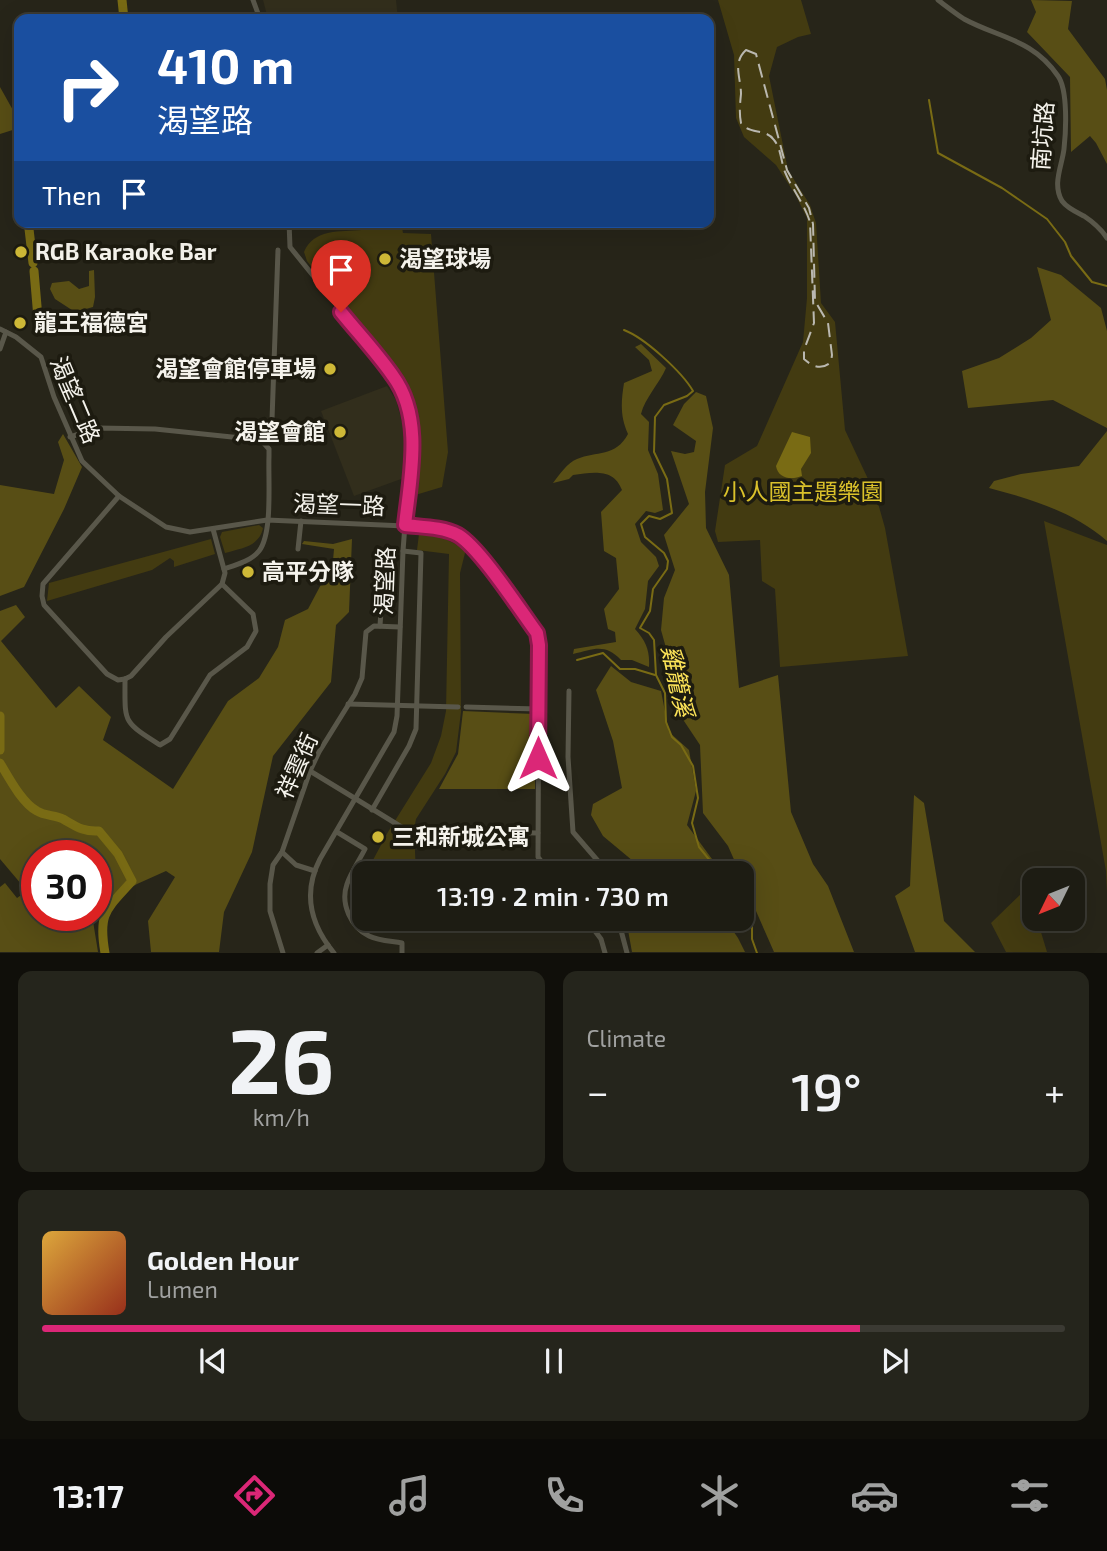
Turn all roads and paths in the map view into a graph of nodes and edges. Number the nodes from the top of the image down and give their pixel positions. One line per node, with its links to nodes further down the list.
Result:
1 (938, 0): 3 (street, 南坑路)
2 (289, 228): 12 (street, 渴望路)
3 (1107, 238)
4 (278, 250): 8 (street)
5 (2, 331): 6 (street); 7 (street, 渴望二路)
6 (0, 349)
7 (70, 437): 8 (street); 9 (street, 渴望二路)
8 (251, 437): 10 (street)
9 (119, 496): 13 (street, 渴望二路); 21 (street)
10 (267, 520): 11 (street, 渴望一路); 13 (street, 渴望二路); 17 (street)
11 (301, 521): 12 (street, 渴望一路); 14 (street)
12 (405, 525): 15 (street, 渴望路); 28 (street, 渴望一路)
13 (212, 528): 17 (street)
14 (299, 549)
15 (403, 551): 20 (street, 渴望路); 25 (street)
16 (384, 561): 19 (street)
17 (224, 569): 18 (street)
18 (222, 584): 21 (street); 21 (street)
19 (380, 626): 20 (street); 23 (street, 祥雲街)
20 (400, 627): 24 (street, 渴望路)
21 (125, 680)
22 (569, 691): 38 (street)
23 (348, 705): 24 (street); 29 (street, 祥雲街)
24 (397, 705): 25 (street); 30 (street, 渴望路)
25 (418, 706): 26 (street); 31 (street)
26 (458, 706)
27 (466, 707): 28 (street)
28 (539, 709): 35 (street, 渴望一路)
29 (310, 771): 30 (street); 36 (street, 祥雲街)
30 (356, 799): 31 (street); 33 (street, 渴望路)
31 (372, 810): 32 (street)
32 (408, 831)
33 (337, 832): 39 (street, 渴望路); 46 (street)
34 (422, 832): 35 (street)
35 (538, 833): 37 (street, 渴望一路)
36 (282, 852): 39 (street); 43 (street, 祥雲街)
37 (538, 861)
38 (598, 861)
39 (314, 871): 42 (street, 渴望路)
40 (595, 931): 47 (street)
41 (621, 931): 48 (street)
42 (328, 945): 44 (street); 45 (street, 渴望路)
43 (283, 953)
44 (317, 953)
45 (334, 953)
46 (402, 953)
47 (605, 953)
48 (626, 953)

